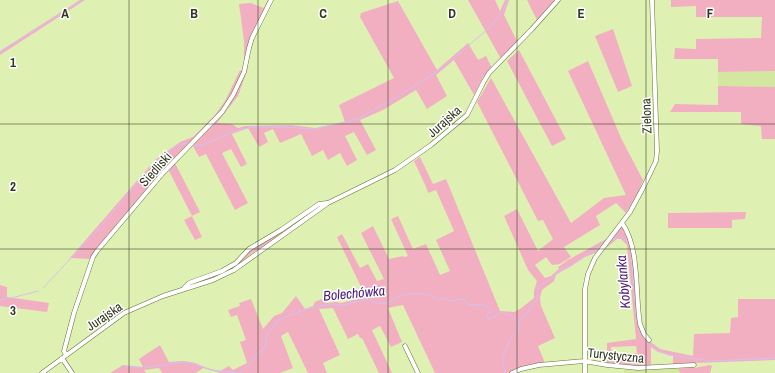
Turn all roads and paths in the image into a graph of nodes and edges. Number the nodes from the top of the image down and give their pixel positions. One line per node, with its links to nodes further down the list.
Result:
1 (271, 0): 9 (street, Siedliski)
2 (558, 0): 4 (street, Jurajska)
3 (652, 0): 5 (street, Zielona)
4 (328, 203): 6 (street, Jurajska); 6 (street, Jurajska)
5 (622, 223): 7 (street); 11 (street, Zielona)
6 (184, 289): 9 (street, Jurajska)
7 (649, 340)
8 (405, 346): 15 (street)
9 (66, 355): 10 (street, Jurajska)
10 (62, 358): 13 (street, Jurajska); 14 (street)
11 (584, 361): 12 (street, Turystyczna); 16 (street, Turystyczna); 17 (street, Zielona)
12 (694, 365)
13 (42, 373)
14 (72, 373)
15 (418, 373)
16 (512, 373)
17 (585, 373)

